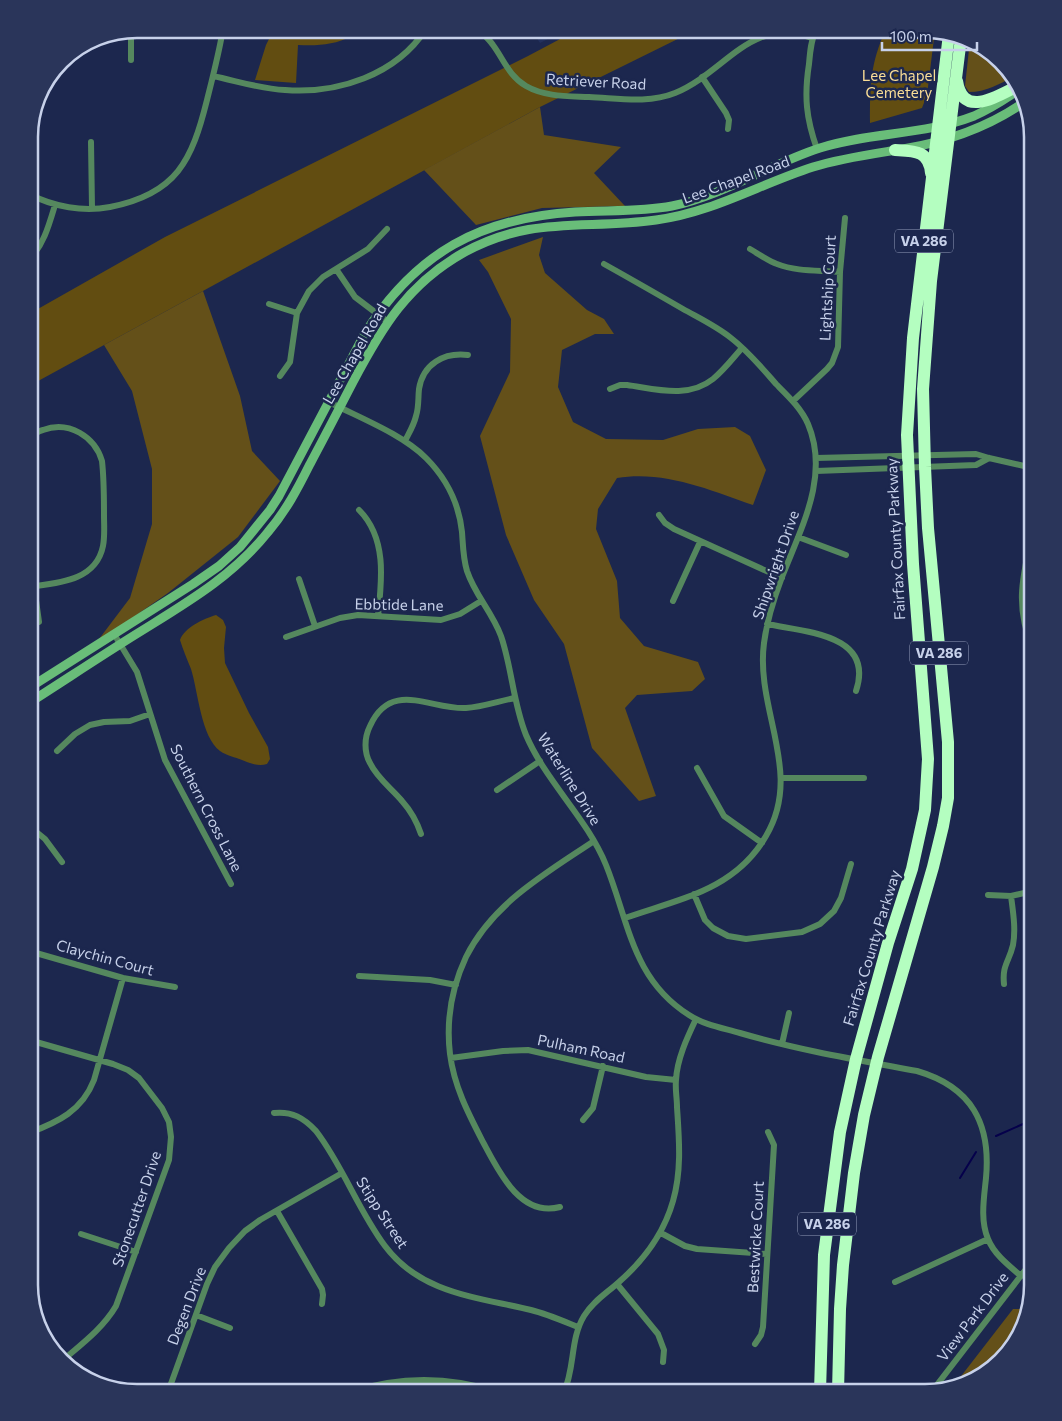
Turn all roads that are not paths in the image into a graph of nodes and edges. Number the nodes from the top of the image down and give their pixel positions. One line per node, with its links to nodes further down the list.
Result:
1 (131, 38): 9 (street)
2 (221, 38): 10 (street)
3 (418, 38): 10 (street)
4 (486, 38): 11 (street, Retriever Road)
5 (760, 38): 11 (street, Retriever Road)
6 (812, 38): 20 (street)
7 (949, 40): 16 (highway, Fairfax County Parkway / VA 286)
8 (960, 44): 12 (highway, Fairfax County Parkway / VA 286)
9 (131, 60)
10 (213, 76): 25 (street)
11 (702, 77): 17 (street)
12 (956, 79): 13 (highway); 16 (highway, Fairfax County Parkway / VA 286)
13 (1013, 90)
14 (1013, 92): 16 (main road, Lee Chapel Road)
15 (1019, 105): 18 (main road, Lee Chapel Road)
16 (944, 124): 18 (highway, Fairfax County Parkway / VA 286); 20 (main road, Lee Chapel Road)
17 (728, 129)
18 (943, 139): 21 (main road, Lee Chapel Road); 22 (highway, Fairfax County Parkway / VA 286); 50 (highway, Fairfax County Parkway / VA 286)
19 (91, 142): 25 (street)
20 (817, 149): 26 (main road, Lee Chapel Road)
21 (895, 150): 22 (highway); 28 (main road, Lee Chapel Road)
22 (932, 179): 51 (highway, Fairfax County Parkway / VA 286)
23 (38, 198): 24 (street)
24 (55, 205): 25 (street); 30 (street)
25 (92, 208)
26 (631, 211): 28 (main road); 37 (main road, Lee Chapel Road)
27 (845, 218): 34 (street, Lightship Court)
28 (632, 223): 38 (main road, Lee Chapel Road)
29 (387, 229): 33 (street)
30 (38, 249)
31 (750, 249): 34 (street)
32 (604, 264): 39 (street, Shipwright Drive)
33 (336, 269): 36 (street); 37 (street)
34 (840, 272): 43 (street, Lightship Court)
35 (269, 304): 36 (street)
36 (297, 313): 41 (street)
37 (377, 315): 38 (street); 44 (main road, Lee Chapel Road)
38 (388, 322): 45 (main road, Lee Chapel Road)
39 (742, 348): 42 (street); 43 (street, Shipwright Drive)
40 (468, 355): 47 (street)
41 (280, 376)
42 (610, 389)
43 (793, 401): 48 (street, Shipwright Drive)
44 (329, 402): 45 (street, Waterline Drive); 69 (main road, Lee Chapel Road)
45 (340, 407): 47 (street, Waterline Drive); 71 (main road, Lee Chapel Road)
46 (38, 433): 62 (street)
47 (404, 441): 63 (street, Waterline Drive)
48 (816, 458): 51 (street); 53 (street, Shipwright Drive)
49 (989, 458): 50 (street); 50 (street); 52 (street)
50 (924, 460): 51 (street); 51 (street); 108 (highway, Fairfax County Parkway / VA 286)
51 (907, 461): 53 (street); 106 (highway, Fairfax County Parkway / VA 286)
52 (1024, 466)
53 (816, 471): 56 (street, Shipwright Drive)
54 (359, 510): 65 (street)
55 (659, 515): 57 (street)
56 (798, 537): 58 (street); 60 (street, Shipwright Drive)
57 (700, 542): 60 (street); 64 (street)
58 (846, 555)
59 (1024, 570): 66 (street)
60 (782, 578): 67 (street, Shipwright Drive)
61 (299, 579): 68 (street)
62 (38, 585)
63 (481, 601): 65 (street, Ebbtide Lane); 75 (street, Waterline Drive)
64 (673, 601)
65 (378, 616): 68 (street, Ebbtide Lane)
66 (1024, 621)
67 (767, 624): 73 (street); 80 (street, Shipwright Drive)
68 (315, 626): 70 (street, Ebbtide Lane)
69 (114, 634): 71 (street, Southern Cross Lane); 72 (main road, Lee Chapel Road)
70 (286, 637)
71 (120, 644): 74 (main road, Lee Chapel Road); 76 (street, Southern Cross Lane)
72 (38, 682)
73 (856, 691)
74 (38, 697)
75 (515, 698): 78 (street, Waterline Drive); 84 (street)
76 (150, 714): 77 (street); 89 (street, Southern Cross Lane)
77 (57, 751)
78 (540, 761): 82 (street); 85 (street, Waterline Drive)
79 (697, 768): 86 (street)
80 (782, 778): 81 (street); 86 (street, Shipwright Drive)
81 (864, 778)
82 (497, 790)
83 (38, 833): 87 (street)
84 (421, 834)
85 (594, 842): 94 (street, Waterline Drive); 99 (street)
86 (762, 843): 91 (street, Shipwright Drive)
87 (62, 862)
88 (851, 864): 91 (street)
89 (231, 884)
90 (1024, 893): 93 (street)
91 (694, 894): 94 (street, Shipwright Drive)
92 (988, 895): 93 (street)
93 (1011, 896): 98 (street)
94 (624, 918): 102 (street, Waterline Drive)
95 (38, 954): 97 (street, Claychin Court)
96 (359, 976): 99 (street)
97 (123, 978): 100 (street, Claychin Court); 107 (street)
98 (1004, 984)
99 (456, 985): 105 (street)
100 (175, 987)
101 (789, 1013): 104 (street)
102 (696, 1019): 104 (street, Waterline Drive); 110 (street)
103 (38, 1043): 107 (street, Stonecutter Drive)
104 (782, 1044): 106 (street, Waterline Drive)
105 (451, 1058): 109 (street, Pulham Road); 116 (street)
106 (856, 1058): 108 (street, Waterline Drive); 139 (highway, Fairfax County Parkway / VA 286)
107 (100, 1060): 113 (street); 121 (street, Stonecutter Drive)
108 (877, 1063): 120 (street, Waterline Drive); 140 (highway, Fairfax County Parkway / VA 286)
109 (603, 1066): 110 (street, Pulham Road); 112 (street)
110 (676, 1080): 118 (street)
111 (274, 1112): 115 (street, Stipp Street)
112 (583, 1120)
113 (38, 1129)
114 (768, 1132): 122 (street, Bestwicke Court)
115 (342, 1173): 117 (street, Degen Drive); 129 (street, Stipp Street)
116 (560, 1207)
117 (277, 1211): 127 (street); 128 (street, Degen Drive)
118 (660, 1233): 122 (street); 126 (street)
119 (81, 1234): 121 (street)
120 (988, 1239): 124 (street); 125 (street)
121 (136, 1252): 132 (street, Stonecutter Drive)
122 (767, 1254): 131 (street, Bestwicke Court)
123 (1024, 1272): 124 (street, View Park Drive)
124 (1021, 1276): 134 (street, View Park Drive)
125 (895, 1282)
126 (618, 1284): 129 (street); 133 (street)
127 (322, 1304)
128 (196, 1316): 130 (street); 135 (street, Degen Drive)
129 (578, 1327): 138 (street)
130 (230, 1328)
131 (755, 1344)
132 (68, 1356)
133 (663, 1362)
134 (939, 1382)
135 (171, 1384)
136 (381, 1384): 137 (street)
137 (461, 1384)
138 (567, 1384)
139 (820, 1384)
140 (838, 1384)

